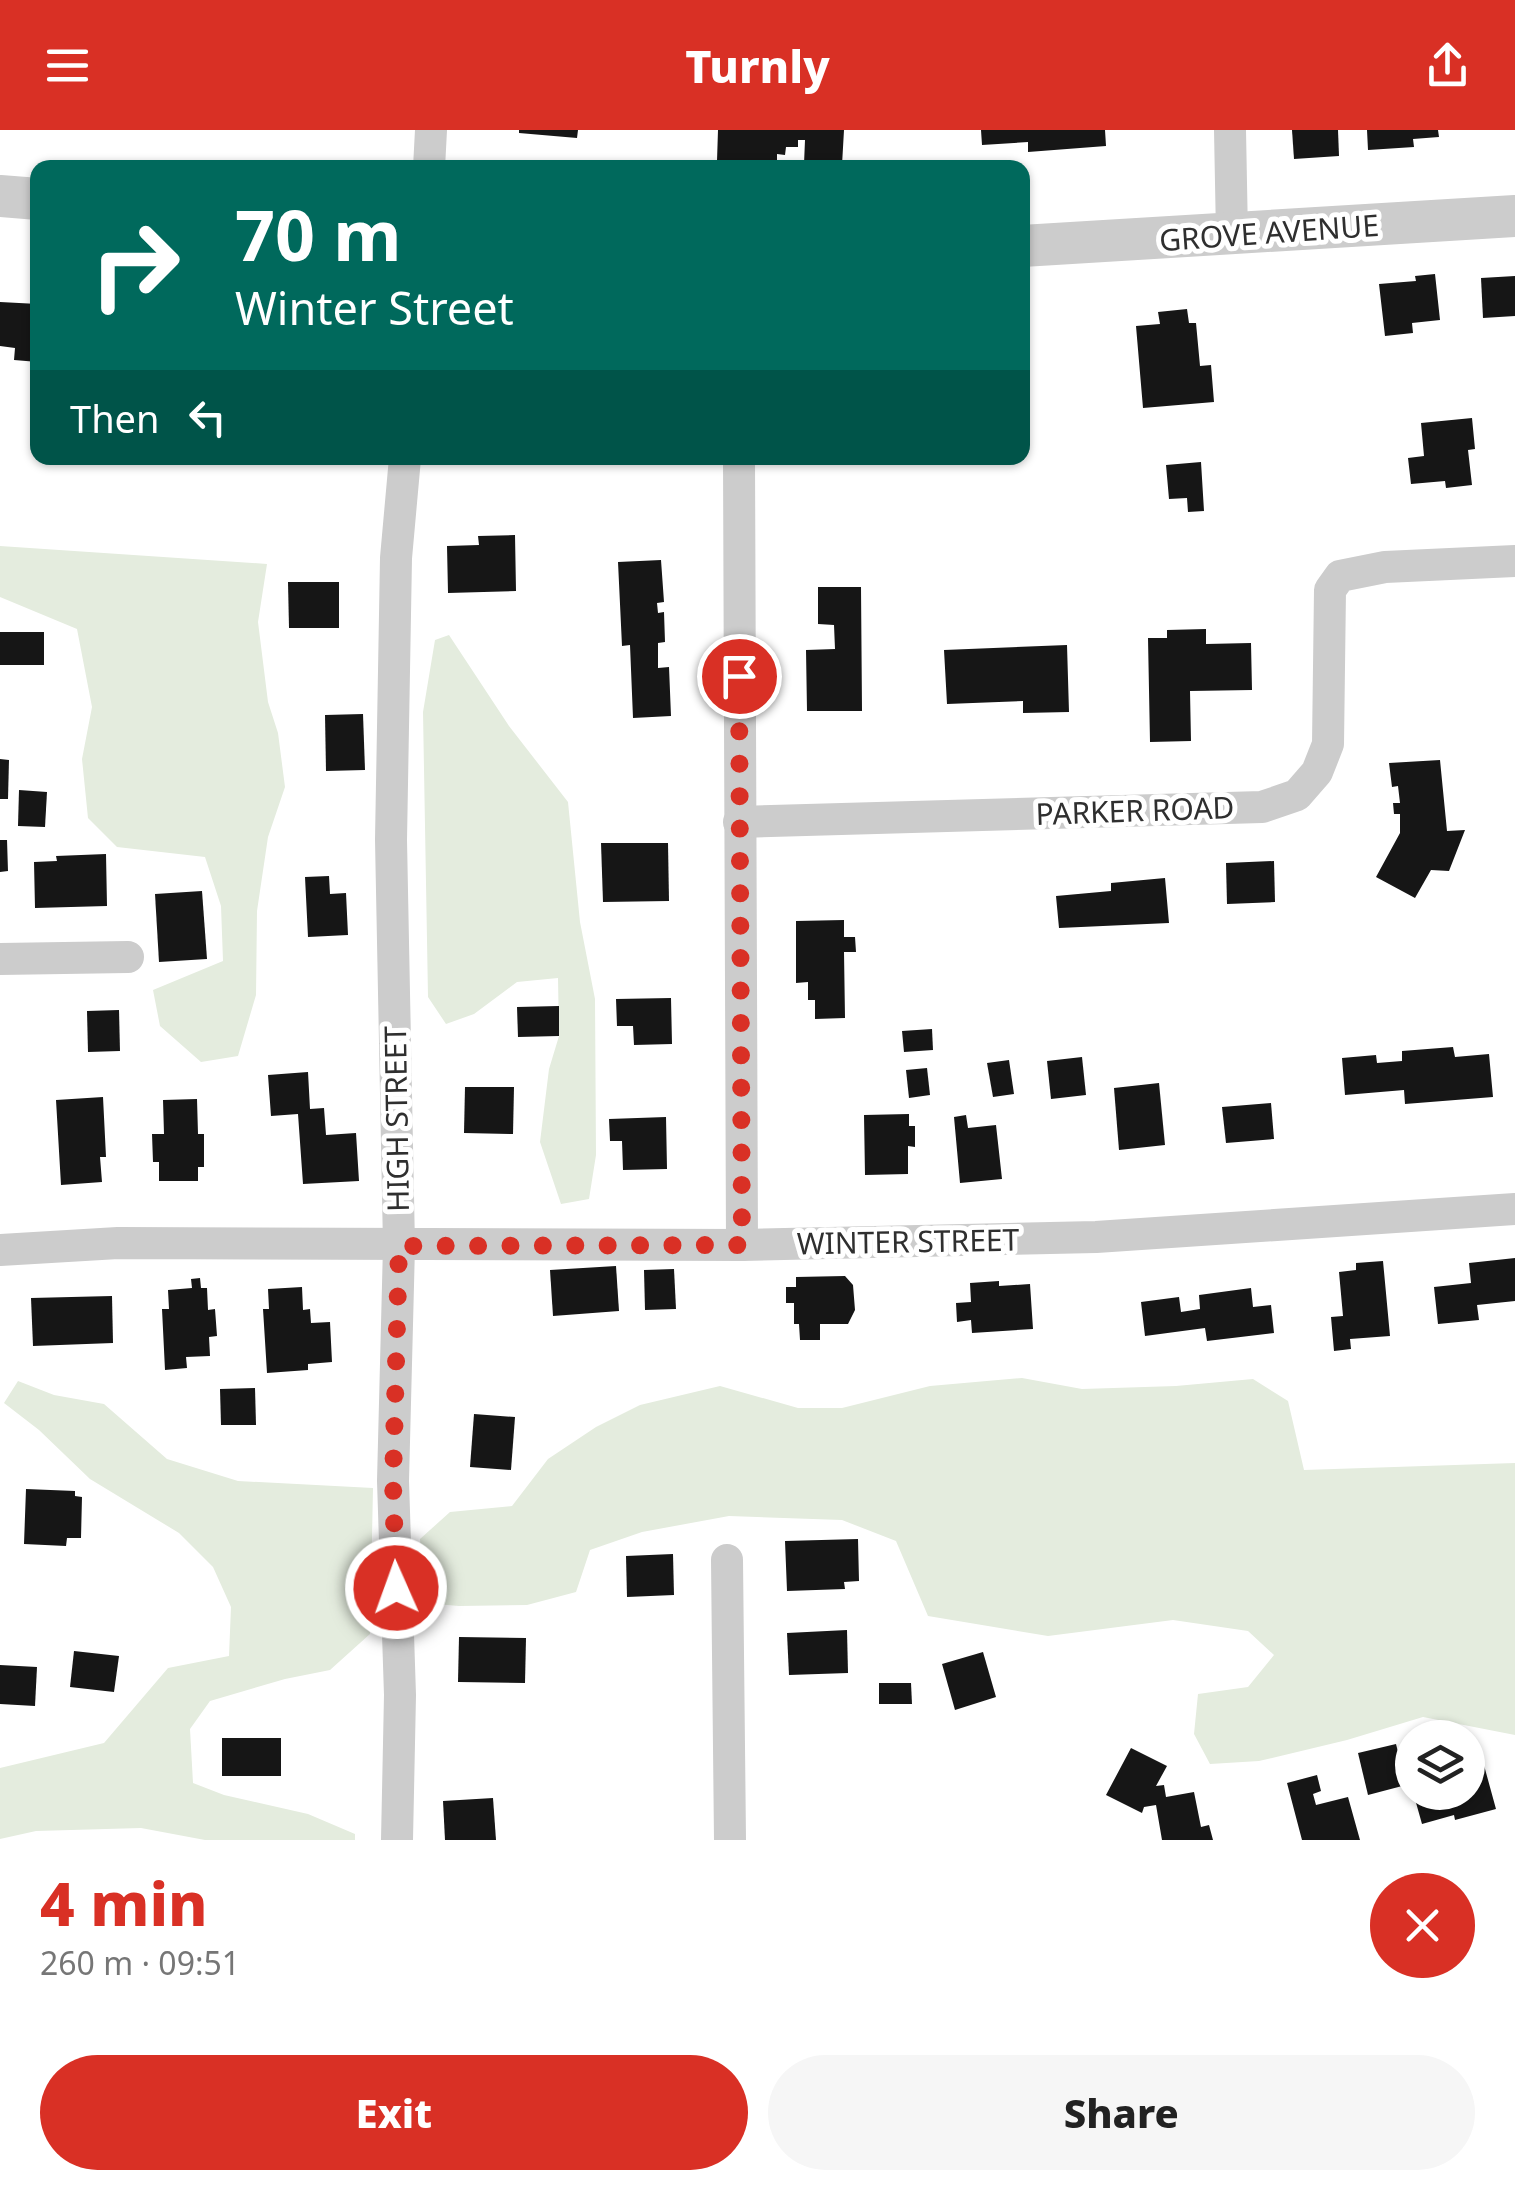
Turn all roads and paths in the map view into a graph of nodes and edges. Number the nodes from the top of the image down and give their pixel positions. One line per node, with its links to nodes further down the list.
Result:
1 (431, 130): 3 (street)
2 (1230, 130): 7 (street)
3 (429, 160)
4 (0, 196): 5 (street)
5 (30, 198)
6 (1515, 216): 7 (street, GROVE AVENUE)
7 (1232, 234): 8 (street, GROVE AVENUE)
8 (1030, 246)
9 (404, 465): 17 (street, HIGH STREET)
10 (739, 465): 12 (street)
11 (1515, 561): 12 (street, PARKER ROAD)
12 (739, 822): 16 (street)
13 (128, 957): 14 (street)
14 (0, 959)
15 (1515, 1208): 16 (street, WINTER STREET)
16 (742, 1245): 17 (street, WINTER STREET)
17 (399, 1246): 18 (street, WINTER STREET); 20 (street, HIGH STREET)
18 (0, 1250)
19 (727, 1560): 21 (street)
20 (396, 1840)
21 (730, 1840)

